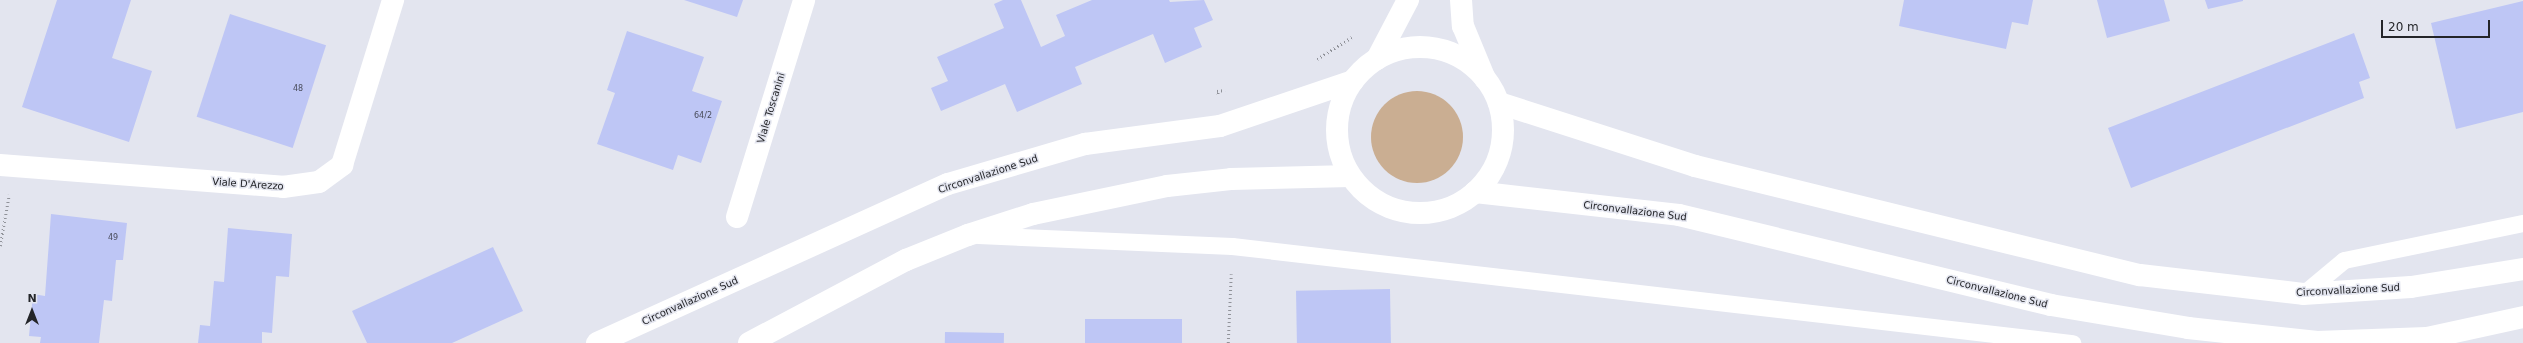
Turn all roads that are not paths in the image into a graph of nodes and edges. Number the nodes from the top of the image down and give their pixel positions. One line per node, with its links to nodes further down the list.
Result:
1 (393, 0): 9 (main road, Viale D'Arezzo)
2 (804, 0): 12 (main road, Viale Toscanini)
3 (1408, 0): 5 (main road)
4 (1461, 0): 6 (main road)
5 (1377, 59): 6 (main road, Circonvallazione Sud); 7 (main road, Circonvallazione Sud)
6 (1486, 79): 8 (main road, Circonvallazione Sud)
7 (1352, 81): 10 (main road, Circonvallazione Sud); 19 (main road, Circonvallazione Sud)
8 (1499, 103): 11 (main road, Circonvallazione Sud); 16 (main road, Circonvallazione Sud)
9 (4, 165)
10 (1350, 176): 11 (main road, Circonvallazione Sud); 14 (main road)
11 (1476, 192): 18 (main road, Circonvallazione Sud)
12 (737, 217)
13 (2523, 222): 16 (lane)
14 (968, 235): 20 (main road); 21 (lane)
15 (2523, 269): 16 (main road, Circonvallazione Sud)
16 (2303, 294)
17 (2523, 317): 18 (main road, Circonvallazione Sud)
18 (2316, 342)
19 (597, 343)
20 (749, 343)
21 (2072, 343)

